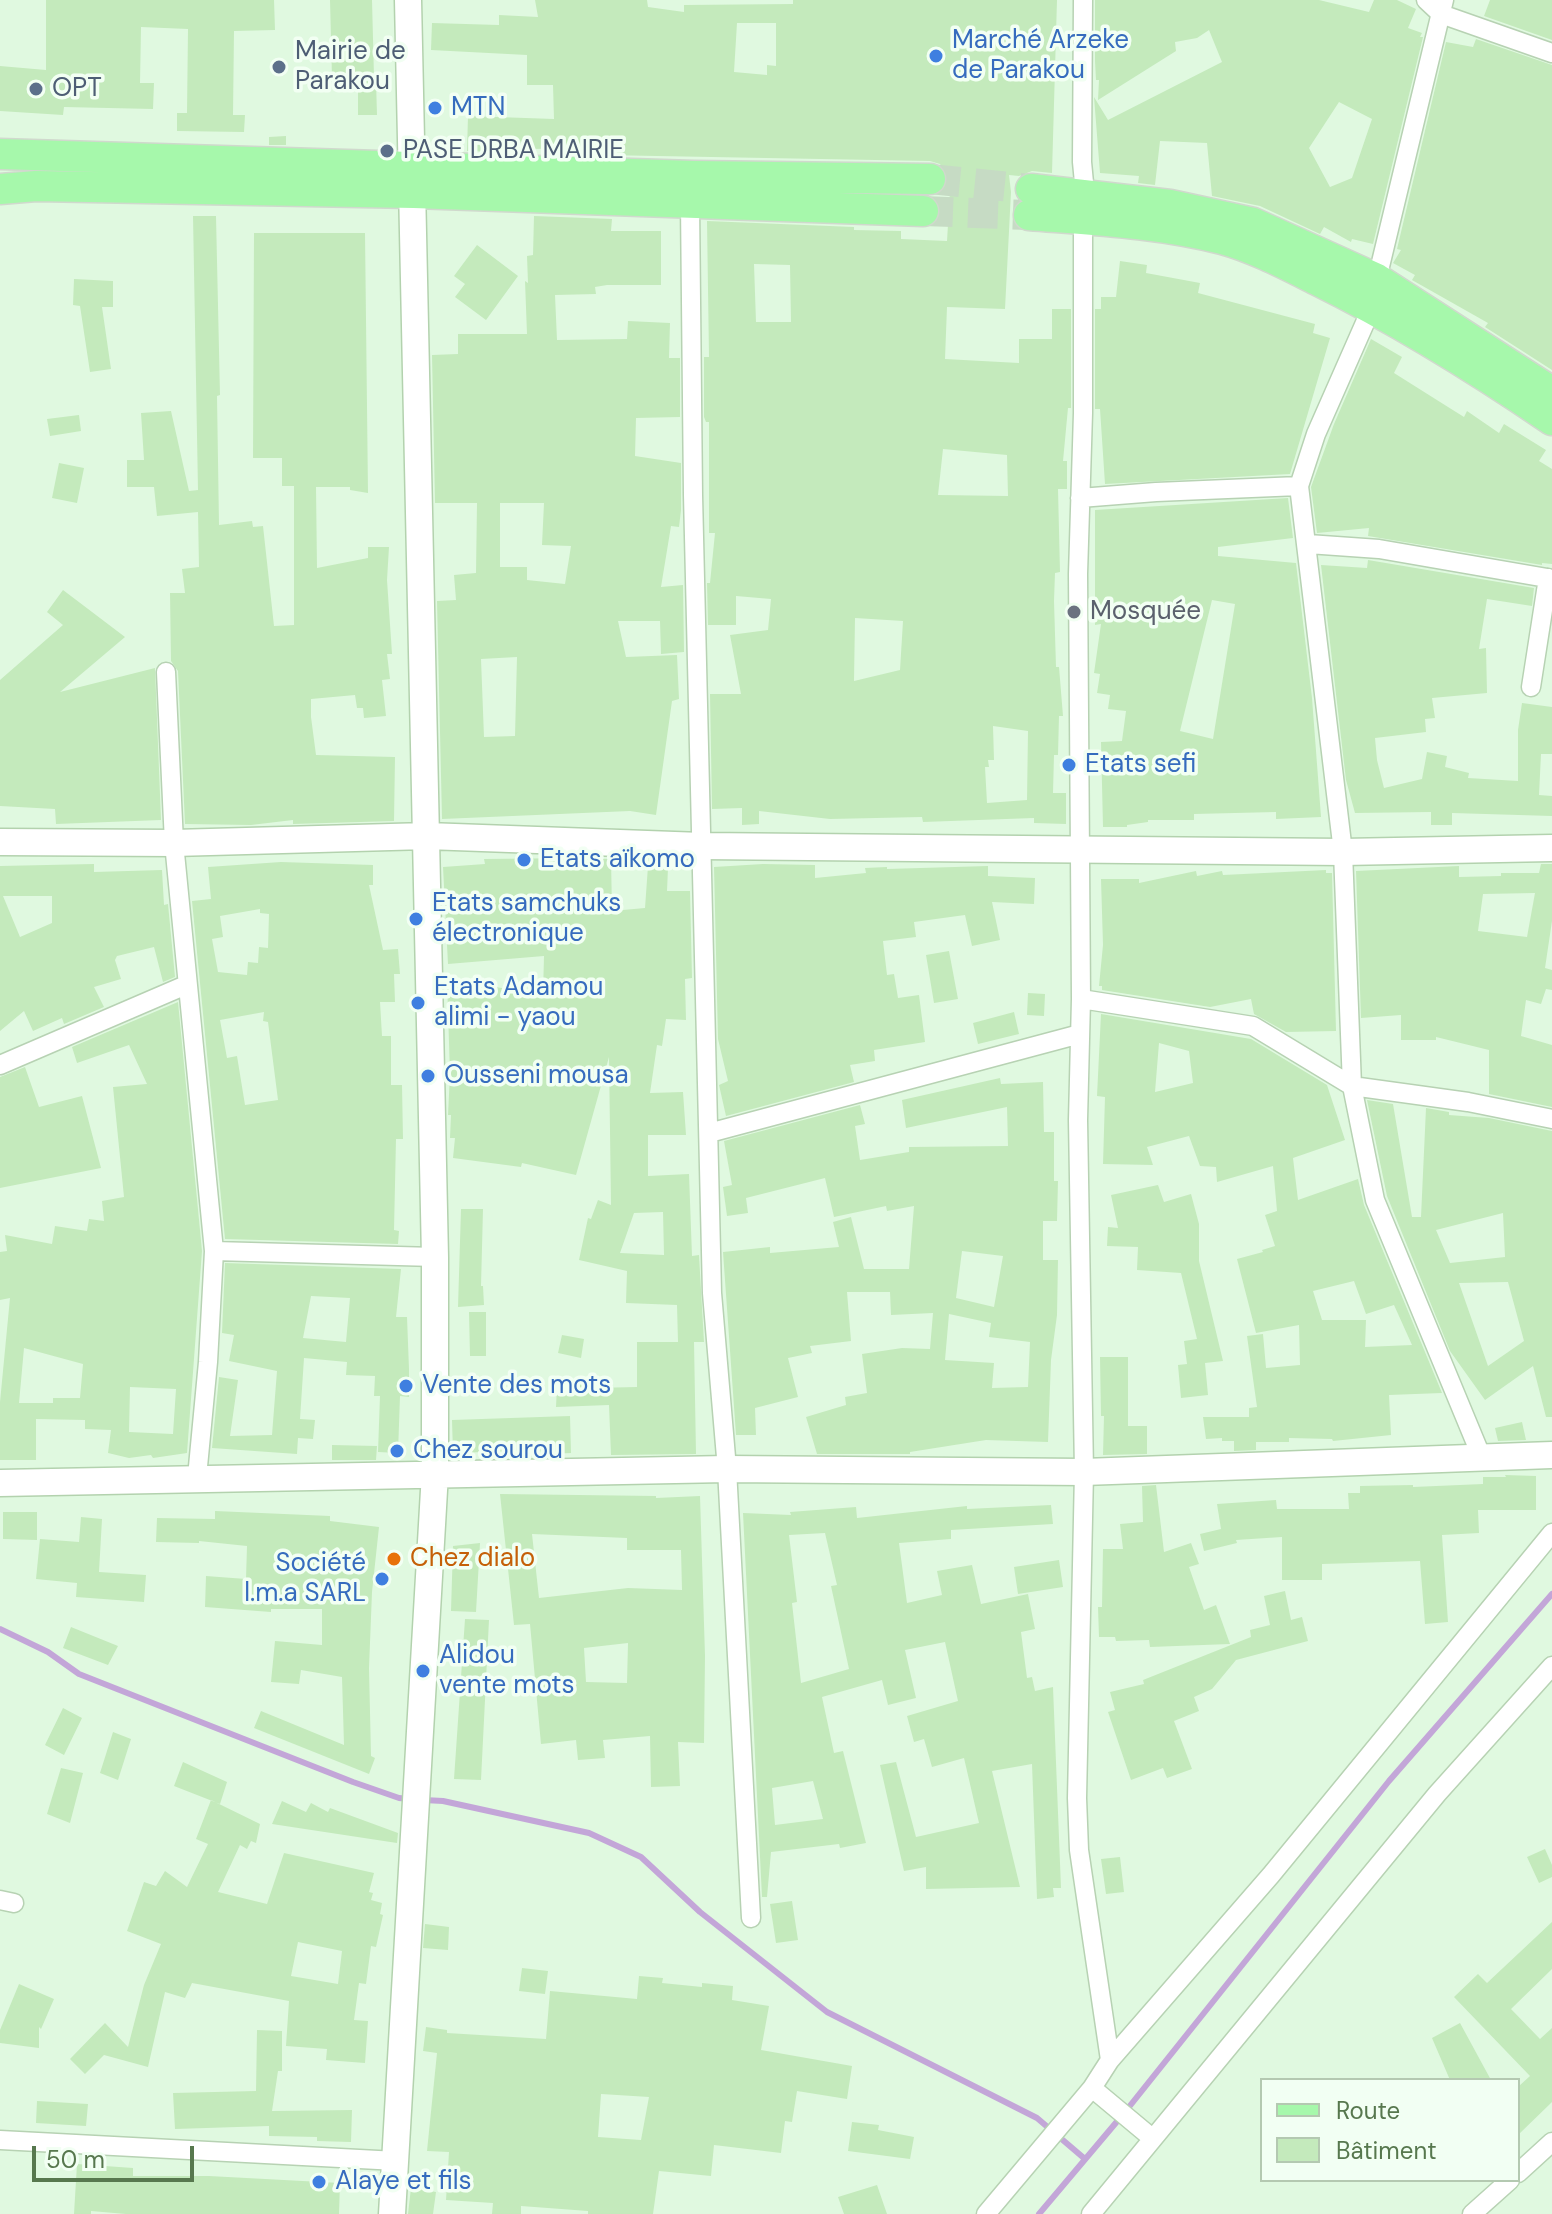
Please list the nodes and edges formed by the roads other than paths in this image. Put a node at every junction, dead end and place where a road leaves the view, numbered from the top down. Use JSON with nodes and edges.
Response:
{"nodes":[{"id":1,"x":408,"y":0,"type":"edge"},
{"id":2,"x":1083,"y":0,"type":"edge"},
{"id":3,"x":1426,"y":0,"type":"edge"},
{"id":4,"x":1443,"y":7,"type":"edge"},
{"id":5,"x":1552,"y":53,"type":"edge"},
{"id":6,"x":0,"y":154,"type":"edge"},
{"id":7,"x":413,"y":179,"type":"junction"},
{"id":8,"x":930,"y":179,"type":"tunnel mouth"},
{"id":9,"x":0,"y":189,"type":"edge"},
{"id":10,"x":1030,"y":202,"type":"tunnel mouth"},
{"id":11,"x":690,"y":204,"type":"junction"},
{"id":12,"x":1084,"y":206,"type":"junction"},
{"id":13,"x":923,"y":211,"type":"tunnel mouth"},
{"id":14,"x":1375,"y":293,"type":"junction"},
{"id":15,"x":1552,"y":392,"type":"edge"},
{"id":16,"x":1552,"y":420,"type":"edge"},
{"id":17,"x":1299,"y":486,"type":"junction"},
{"id":18,"x":1080,"y":498,"type":"junction"},
{"id":19,"x":1308,"y":544,"type":"junction"},
{"id":20,"x":1550,"y":578,"type":"edge"},
{"id":21,"x":166,"y":672,"type":"dead end"},
{"id":22,"x":1531,"y":687,"type":"dead end"},
{"id":23,"x":427,"y":836,"type":"junction"},
{"id":24,"x":0,"y":842,"type":"edge"},
{"id":25,"x":174,"y":843,"type":"junction"},
{"id":26,"x":702,"y":846,"type":"junction"},
{"id":27,"x":1552,"y":848,"type":"edge"},
{"id":28,"x":1079,"y":850,"type":"junction"},
{"id":29,"x":1343,"y":852,"type":"junction"},
{"id":30,"x":186,"y":985,"type":"junction"},
{"id":31,"x":1081,"y":999,"type":"junction"},
{"id":32,"x":1080,"y":1034,"type":"junction"},
{"id":33,"x":0,"y":1065,"type":"edge"},
{"id":34,"x":1352,"y":1086,"type":"junction"},
{"id":35,"x":1552,"y":1119,"type":"edge"},
{"id":36,"x":709,"y":1133,"type":"junction"},
{"id":37,"x":214,"y":1251,"type":"junction"},
{"id":38,"x":435,"y":1257,"type":"junction"},
{"id":39,"x":1552,"y":1455,"type":"edge"},
{"id":40,"x":1482,"y":1458,"type":"junction"},
{"id":41,"x":727,"y":1469,"type":"junction"},
{"id":42,"x":1084,"y":1472,"type":"junction"},
{"id":43,"x":435,"y":1473,"type":"junction"},
{"id":44,"x":197,"y":1477,"type":"junction"},
{"id":45,"x":0,"y":1483,"type":"edge"},
{"id":46,"x":1552,"y":1533,"type":"edge"},
{"id":47,"x":1552,"y":1666,"type":"edge"},
{"id":48,"x":751,"y":1918,"type":"dead end"},
{"id":49,"x":1110,"y":2060,"type":"junction"},
{"id":50,"x":1092,"y":2088,"type":"junction"},
{"id":51,"x":1152,"y":2138,"type":"junction"},
{"id":52,"x":0,"y":2140,"type":"edge"},
{"id":53,"x":1552,"y":2142,"type":"edge"},
{"id":54,"x":397,"y":2161,"type":"junction"},
{"id":55,"x":1520,"y":2171,"type":"edge"},
{"id":56,"x":1508,"y":2182,"type":"edge"},
{"id":57,"x":392,"y":2214,"type":"edge"},
{"id":58,"x":986,"y":2214,"type":"edge"},
{"id":59,"x":1091,"y":2214,"type":"edge"},
{"id":60,"x":1472,"y":2214,"type":"edge"}],
"edges":[{"from":1,"to":7,"type":"street"},
{"from":2,"to":12,"type":"street"},
{"from":3,"to":4,"type":"street"},
{"from":4,"to":5,"type":"street"},
{"from":4,"to":14,"type":"street"},
{"from":6,"to":7,"type":"main road"},
{"from":7,"to":8,"type":"main road"},
{"from":7,"to":9,"type":"main road"},
{"from":7,"to":11,"type":"main road"},
{"from":7,"to":23,"type":"street"},
{"from":10,"to":12,"type":"main road"},
{"from":11,"to":13,"type":"main road"},
{"from":11,"to":26,"type":"street"},
{"from":12,"to":14,"type":"main road"},
{"from":12,"to":18,"type":"street"},
{"from":14,"to":15,"type":"main road"},
{"from":14,"to":16,"type":"main road"},
{"from":14,"to":17,"type":"street"},
{"from":17,"to":18,"type":"street"},
{"from":17,"to":19,"type":"street"},
{"from":18,"to":28,"type":"street"},
{"from":19,"to":20,"type":"street"},
{"from":19,"to":29,"type":"street"},
{"from":20,"to":22,"type":"street"},
{"from":21,"to":25,"type":"street"},
{"from":23,"to":25,"type":"street"},
{"from":23,"to":26,"type":"street"},
{"from":23,"to":38,"type":"street"},
{"from":24,"to":25,"type":"street"},
{"from":25,"to":30,"type":"street"},
{"from":26,"to":28,"type":"street"},
{"from":26,"to":36,"type":"street"},
{"from":27,"to":29,"type":"street"},
{"from":28,"to":29,"type":"street"},
{"from":28,"to":31,"type":"street"},
{"from":29,"to":34,"type":"street"},
{"from":30,"to":33,"type":"street"},
{"from":30,"to":37,"type":"street"},
{"from":31,"to":32,"type":"street"},
{"from":31,"to":34,"type":"street"},
{"from":32,"to":36,"type":"street"},
{"from":32,"to":42,"type":"street"},
{"from":34,"to":35,"type":"street"},
{"from":34,"to":40,"type":"street"},
{"from":36,"to":41,"type":"street"},
{"from":37,"to":38,"type":"street"},
{"from":37,"to":44,"type":"street"},
{"from":38,"to":43,"type":"street"},
{"from":39,"to":40,"type":"street"},
{"from":40,"to":42,"type":"street"},
{"from":41,"to":42,"type":"street"},
{"from":41,"to":43,"type":"street"},
{"from":41,"to":48,"type":"street"},
{"from":42,"to":49,"type":"street"},
{"from":43,"to":44,"type":"street"},
{"from":43,"to":54,"type":"street"},
{"from":44,"to":45,"type":"street"},
{"from":46,"to":49,"type":"street"},
{"from":47,"to":51,"type":"street"},
{"from":49,"to":50,"type":"street"},
{"from":50,"to":51,"type":"street"},
{"from":50,"to":58,"type":"street"},
{"from":51,"to":59,"type":"street"},
{"from":52,"to":54,"type":"street"},
{"from":53,"to":55,"type":"street"},
{"from":54,"to":57,"type":"street"},
{"from":56,"to":60,"type":"street"}]}
